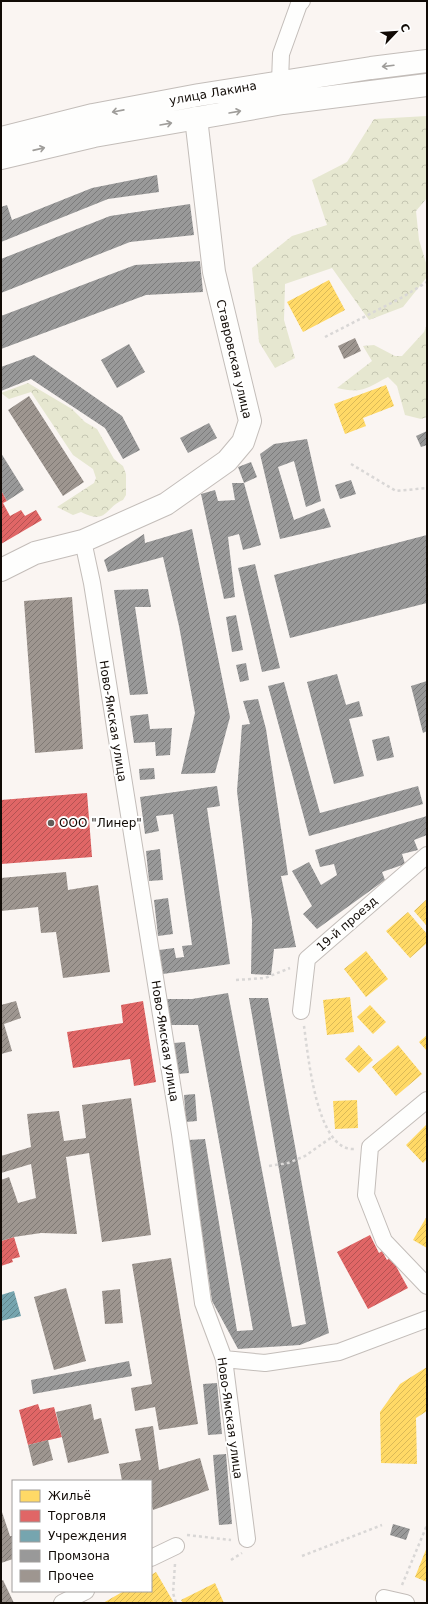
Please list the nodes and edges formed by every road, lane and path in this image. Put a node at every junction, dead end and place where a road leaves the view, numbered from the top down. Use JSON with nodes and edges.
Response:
{"nodes":[{"id":1,"x":302,"y":1,"type":"edge"},
{"id":2,"x":427,"y":61,"type":"edge"},
{"id":3,"x":280,"y":82,"type":"junction"},
{"id":4,"x":427,"y":85,"type":"edge"},
{"id":5,"x":196,"y":118,"type":"junction"},
{"id":6,"x":1,"y":138,"type":"edge"},
{"id":7,"x":1,"y":158,"type":"edge"},
{"id":8,"x":427,"y":282,"type":"edge"},
{"id":9,"x":325,"y":337,"type":"dead end"},
{"id":10,"x":351,"y":464,"type":"dead end"},
{"id":11,"x":427,"y":488,"type":"edge"},
{"id":12,"x":83,"y":541,"type":"junction"},
{"id":13,"x":1,"y":570,"type":"edge"},
{"id":14,"x":427,"y":856,"type":"edge"},
{"id":15,"x":307,"y":960,"type":"junction"},
{"id":16,"x":236,"y":980,"type":"dead end"},
{"id":17,"x":301,"y":1011,"type":"joint"},
{"id":18,"x":427,"y":1100,"type":"edge"},
{"id":19,"x":332,"y":1137,"type":"junction"},
{"id":20,"x":370,"y":1147,"type":"junction"},
{"id":21,"x":269,"y":1166,"type":"dead end"},
{"id":22,"x":427,"y":1286,"type":"edge"},
{"id":23,"x":427,"y":1319,"type":"edge"},
{"id":24,"x":224,"y":1358,"type":"junction"},
{"id":25,"x":382,"y":1525,"type":"dead end"},
{"id":26,"x":427,"y":1526,"type":"edge"},
{"id":27,"x":247,"y":1539,"type":"joint"},
{"id":28,"x":176,"y":1546,"type":"junction"},
{"id":29,"x":302,"y":1556,"type":"dead end"},
{"id":30,"x":152,"y":1558,"type":"edge"},
{"id":31,"x":84,"y":1592,"type":"edge"},
{"id":32,"x":395,"y":1601,"type":"edge"},
{"id":33,"x":62,"y":1603,"type":"edge"},
{"id":34,"x":176,"y":1603,"type":"edge"}],
"edges":[{"from":1,"to":3,"type":"street"},
{"from":2,"to":3,"type":"main road","name":"улица Лакина","one_way":true},
{"from":3,"to":6,"type":"main road","name":"улица Лакина","one_way":true},
{"from":5,"to":4,"type":"main road","name":"улица Лакина","one_way":true},
{"from":7,"to":5,"type":"main road","name":"улица Лакина","one_way":true},
{"from":5,"to":12,"type":"main road","name":"Ставровская улица"},
{"from":8,"to":9,"type":"path"},
{"from":10,"to":11,"type":"path"},
{"from":12,"to":13,"type":"main road","name":"Ставровская улица"},
{"from":12,"to":24,"type":"street","name":"Ново-Ямская улица"},
{"from":14,"to":15,"type":"street","name":"19-й проезд"},
{"from":15,"to":16,"type":"path"},
{"from":15,"to":17,"type":"street","name":"19-й проезд"},
{"from":17,"to":19,"type":"path"},
{"from":18,"to":20,"type":"street"},
{"from":19,"to":20,"type":"path"},
{"from":19,"to":21,"type":"path"},
{"from":20,"to":22,"type":"street"},
{"from":23,"to":24,"type":"street"},
{"from":24,"to":27,"type":"street","name":"Ново-Ямская улица"},
{"from":25,"to":29,"type":"path"},
{"from":26,"to":32,"type":"path"},
{"from":27,"to":28,"type":"path"},
{"from":28,"to":30,"type":"street"},
{"from":28,"to":34,"type":"path"},
{"from":31,"to":33,"type":"street"}]}
